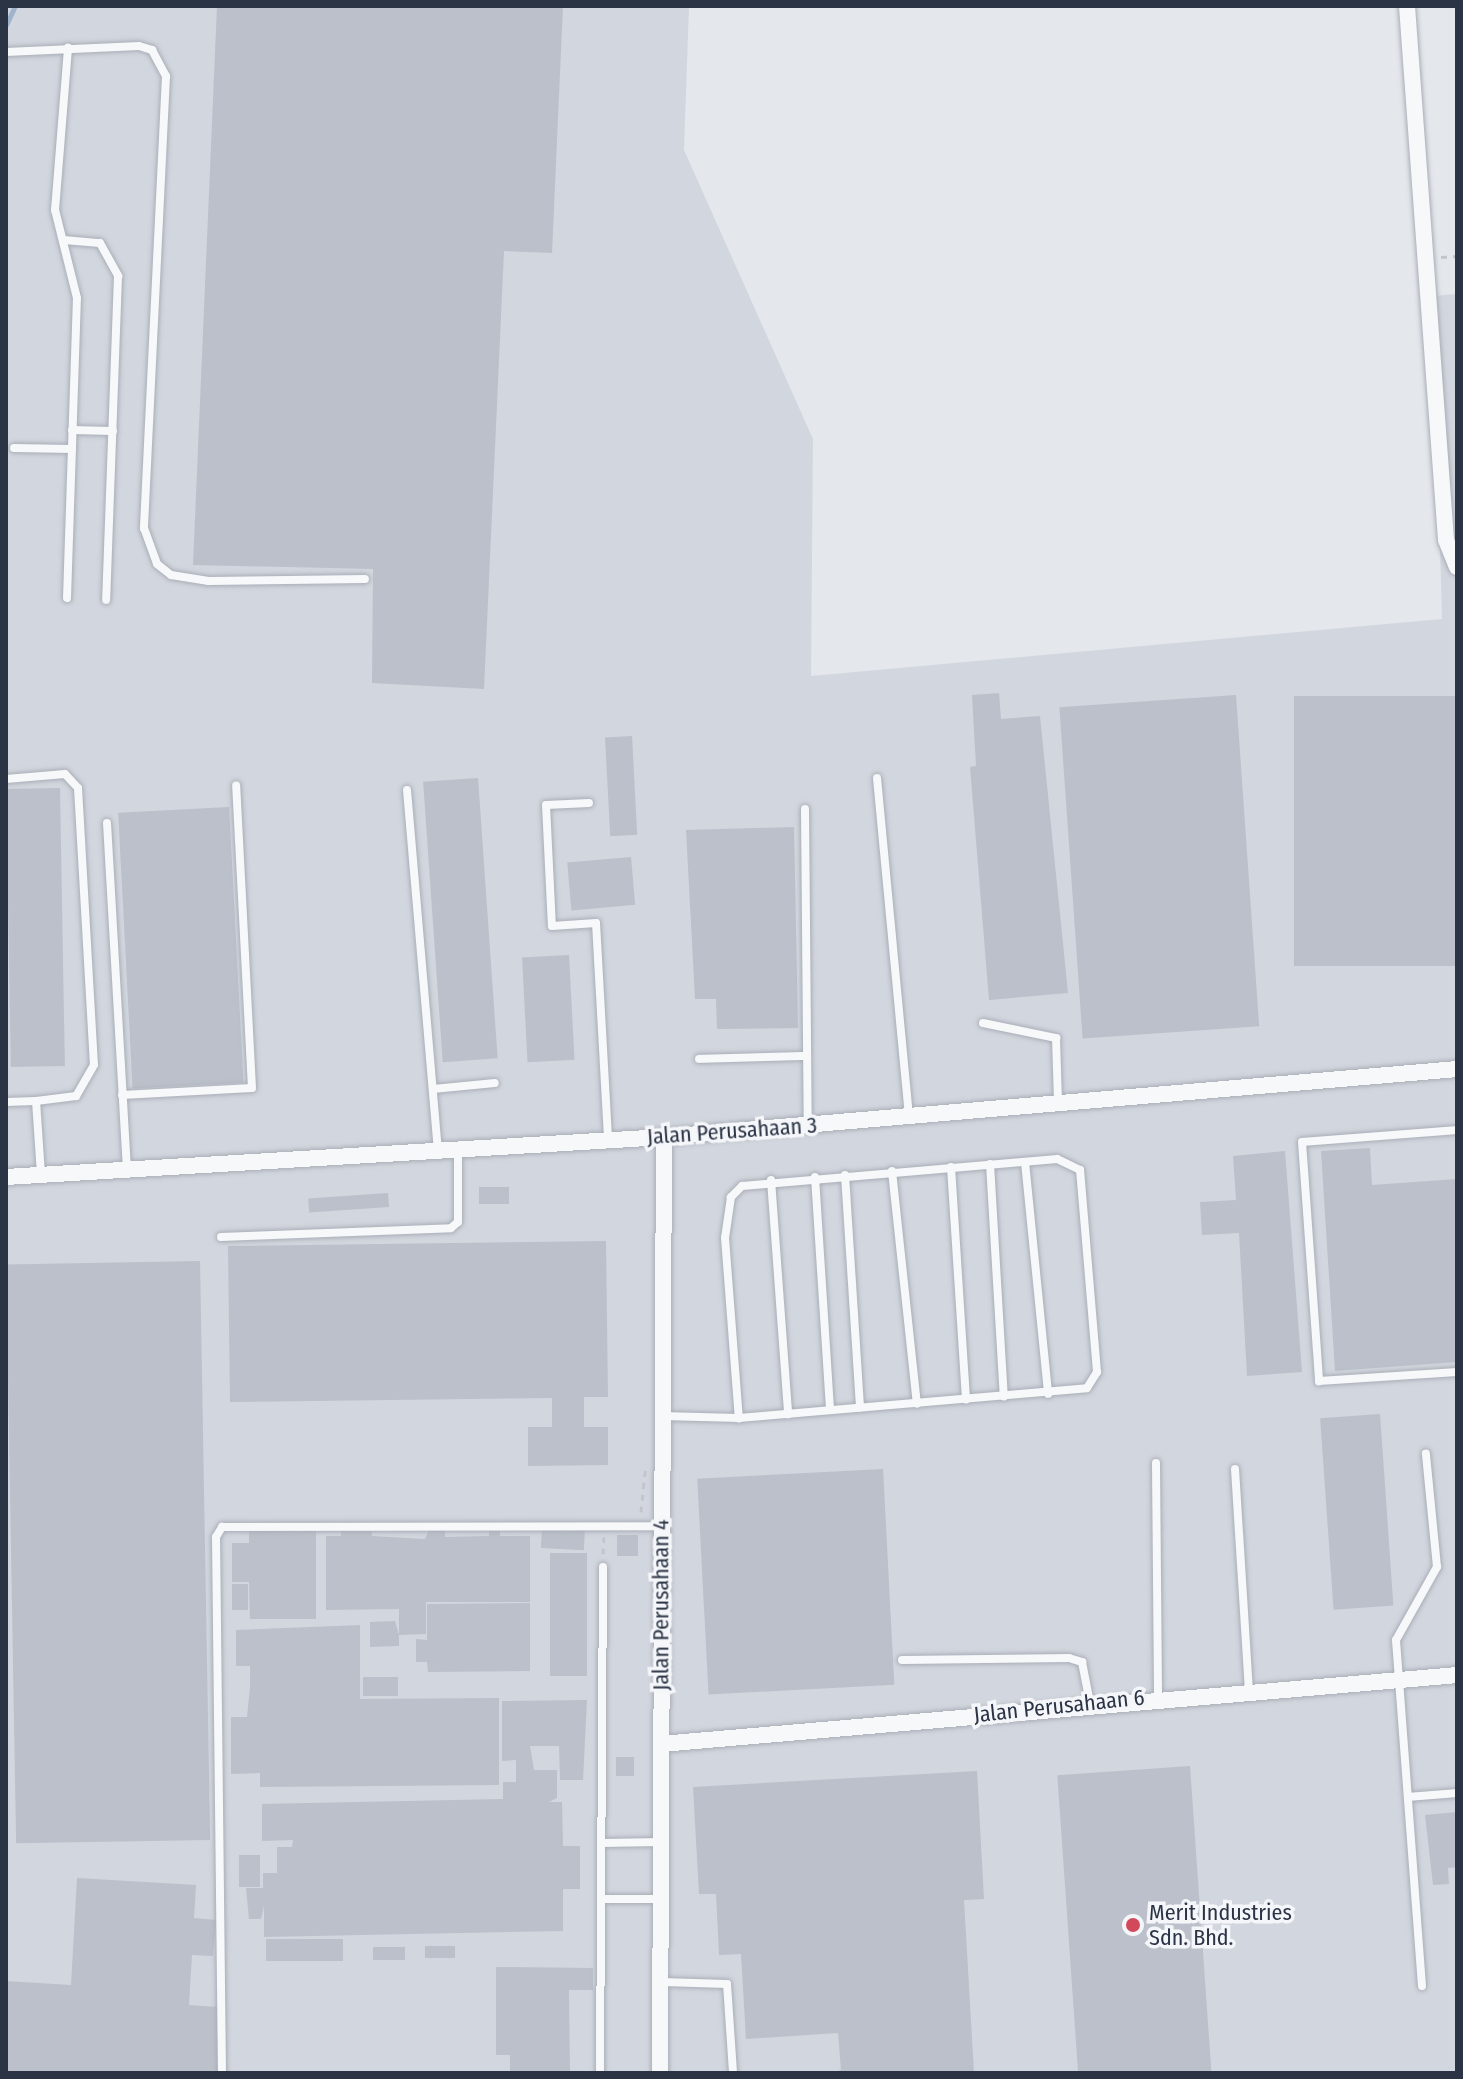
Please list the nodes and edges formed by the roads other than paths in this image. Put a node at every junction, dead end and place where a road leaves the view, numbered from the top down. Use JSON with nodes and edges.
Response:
{"nodes":[{"id":1,"x":1407,"y":6,"type":"edge"},
{"id":2,"x":68,"y":48,"type":"junction"},
{"id":3,"x":6,"y":52,"type":"edge"},
{"id":4,"x":64,"y":240,"type":"junction"},
{"id":5,"x":72,"y":430,"type":"junction"},
{"id":6,"x":113,"y":431,"type":"junction"},
{"id":7,"x":14,"y":448,"type":"dead end"},
{"id":8,"x":72,"y":449,"type":"junction"},
{"id":9,"x":1457,"y":567,"type":"edge"},
{"id":10,"x":365,"y":579,"type":"dead end"},
{"id":11,"x":67,"y":598,"type":"dead end"},
{"id":12,"x":106,"y":600,"type":"dead end"},
{"id":13,"x":877,"y":778,"type":"dead end"},
{"id":14,"x":6,"y":779,"type":"edge"},
{"id":15,"x":236,"y":785,"type":"dead end"},
{"id":16,"x":407,"y":790,"type":"dead end"},
{"id":17,"x":589,"y":803,"type":"dead end"},
{"id":18,"x":805,"y":809,"type":"dead end"},
{"id":19,"x":107,"y":823,"type":"dead end"},
{"id":20,"x":983,"y":1023,"type":"dead end"},
{"id":21,"x":807,"y":1056,"type":"junction"},
{"id":22,"x":699,"y":1059,"type":"dead end"},
{"id":23,"x":1457,"y":1069,"type":"edge"},
{"id":24,"x":495,"y":1083,"type":"dead end"},
{"id":25,"x":433,"y":1089,"type":"junction"},
{"id":26,"x":122,"y":1095,"type":"junction"},
{"id":27,"x":36,"y":1101,"type":"junction"},
{"id":28,"x":6,"y":1102,"type":"edge"},
{"id":29,"x":1058,"y":1102,"type":"junction"},
{"id":30,"x":910,"y":1116,"type":"junction"},
{"id":31,"x":808,"y":1125,"type":"junction"},
{"id":32,"x":1457,"y":1130,"type":"edge"},
{"id":33,"x":664,"y":1137,"type":"junction"},
{"id":34,"x":608,"y":1139,"type":"junction"},
{"id":35,"x":458,"y":1147,"type":"junction"},
{"id":36,"x":438,"y":1148,"type":"junction"},
{"id":37,"x":1025,"y":1162,"type":"junction"},
{"id":38,"x":990,"y":1164,"type":"junction"},
{"id":39,"x":951,"y":1167,"type":"junction"},
{"id":40,"x":892,"y":1171,"type":"junction"},
{"id":41,"x":127,"y":1172,"type":"junction"},
{"id":42,"x":41,"y":1175,"type":"junction"},
{"id":43,"x":845,"y":1175,"type":"junction"},
{"id":44,"x":6,"y":1177,"type":"edge"},
{"id":45,"x":815,"y":1177,"type":"junction"},
{"id":46,"x":771,"y":1180,"type":"junction"},
{"id":47,"x":221,"y":1237,"type":"dead end"},
{"id":48,"x":1457,"y":1372,"type":"edge"},
{"id":49,"x":1048,"y":1394,"type":"junction"},
{"id":50,"x":1004,"y":1397,"type":"junction"},
{"id":51,"x":966,"y":1400,"type":"junction"},
{"id":52,"x":917,"y":1404,"type":"junction"},
{"id":53,"x":860,"y":1408,"type":"junction"},
{"id":54,"x":830,"y":1410,"type":"junction"},
{"id":55,"x":788,"y":1414,"type":"junction"},
{"id":56,"x":661,"y":1416,"type":"junction"},
{"id":57,"x":739,"y":1418,"type":"junction"},
{"id":58,"x":1426,"y":1454,"type":"dead end"},
{"id":59,"x":1156,"y":1463,"type":"dead end"},
{"id":60,"x":1235,"y":1469,"type":"dead end"},
{"id":61,"x":660,"y":1526,"type":"junction"},
{"id":62,"x":603,"y":1567,"type":"road end"},
{"id":63,"x":902,"y":1660,"type":"dead end"},
{"id":64,"x":1457,"y":1675,"type":"edge"},
{"id":65,"x":1400,"y":1680,"type":"junction"},
{"id":66,"x":1249,"y":1690,"type":"junction"},
{"id":67,"x":1158,"y":1696,"type":"junction"},
{"id":68,"x":1090,"y":1703,"type":"junction"},
{"id":69,"x":661,"y":1744,"type":"junction"},
{"id":70,"x":1457,"y":1793,"type":"edge"},
{"id":71,"x":1408,"y":1797,"type":"junction"},
{"id":72,"x":661,"y":1842,"type":"junction"},
{"id":73,"x":602,"y":1843,"type":"junction"},
{"id":74,"x":601,"y":1899,"type":"junction"},
{"id":75,"x":661,"y":1899,"type":"junction"},
{"id":76,"x":662,"y":1982,"type":"junction"},
{"id":77,"x":1422,"y":1986,"type":"dead end"},
{"id":78,"x":222,"y":2073,"type":"edge"},
{"id":79,"x":600,"y":2073,"type":"edge"},
{"id":80,"x":660,"y":2073,"type":"edge"},
{"id":81,"x":733,"y":2073,"type":"edge"}],
"edges":[{"from":1,"to":9,"type":"street"},
{"from":2,"to":3,"type":"lane"},
{"from":2,"to":4,"type":"lane"},
{"from":2,"to":10,"type":"lane"},
{"from":4,"to":5,"type":"lane"},
{"from":4,"to":6,"type":"lane"},
{"from":5,"to":6,"type":"lane"},
{"from":5,"to":8,"type":"lane"},
{"from":6,"to":12,"type":"lane"},
{"from":7,"to":8,"type":"lane"},
{"from":8,"to":11,"type":"lane"},
{"from":13,"to":30,"type":"lane"},
{"from":14,"to":27,"type":"lane"},
{"from":15,"to":26,"type":"lane"},
{"from":16,"to":25,"type":"lane"},
{"from":17,"to":34,"type":"lane"},
{"from":18,"to":21,"type":"lane"},
{"from":19,"to":26,"type":"lane"},
{"from":20,"to":29,"type":"lane"},
{"from":21,"to":22,"type":"lane"},
{"from":21,"to":31,"type":"lane"},
{"from":23,"to":29,"type":"street","name":"Jalan Perusahaan 3"},
{"from":24,"to":25,"type":"lane"},
{"from":25,"to":36,"type":"lane"},
{"from":26,"to":41,"type":"lane"},
{"from":27,"to":28,"type":"lane"},
{"from":27,"to":42,"type":"lane"},
{"from":29,"to":30,"type":"street","name":"Jalan Perusahaan 3"},
{"from":30,"to":31,"type":"street","name":"Jalan Perusahaan 3"},
{"from":31,"to":33,"type":"street","name":"Jalan Perusahaan 3"},
{"from":32,"to":48,"type":"lane"},
{"from":33,"to":34,"type":"street","name":"Jalan Perusahaan 3"},
{"from":33,"to":56,"type":"street","name":"Jalan Perusahaan 4"},
{"from":34,"to":35,"type":"street","name":"Jalan Perusahaan 3"},
{"from":35,"to":36,"type":"street","name":"Jalan Perusahaan 3"},
{"from":35,"to":47,"type":"lane"},
{"from":36,"to":41,"type":"street","name":"Jalan Perusahaan 3"},
{"from":37,"to":38,"type":"lane"},
{"from":37,"to":49,"type":"lane"},
{"from":37,"to":49,"type":"lane"},
{"from":38,"to":39,"type":"lane"},
{"from":38,"to":50,"type":"lane"},
{"from":39,"to":40,"type":"lane"},
{"from":39,"to":51,"type":"lane"},
{"from":40,"to":43,"type":"lane"},
{"from":40,"to":52,"type":"lane"},
{"from":41,"to":42,"type":"street","name":"Jalan Perusahaan 3"},
{"from":42,"to":44,"type":"street","name":"Jalan Perusahaan 3"},
{"from":43,"to":45,"type":"lane"},
{"from":43,"to":53,"type":"lane"},
{"from":45,"to":46,"type":"lane"},
{"from":45,"to":54,"type":"lane"},
{"from":46,"to":55,"type":"lane"},
{"from":46,"to":57,"type":"lane"},
{"from":49,"to":50,"type":"lane"},
{"from":50,"to":51,"type":"lane"},
{"from":51,"to":52,"type":"lane"},
{"from":52,"to":53,"type":"lane"},
{"from":53,"to":54,"type":"lane"},
{"from":54,"to":55,"type":"lane"},
{"from":55,"to":57,"type":"lane"},
{"from":56,"to":57,"type":"lane"},
{"from":56,"to":61,"type":"street","name":"Jalan Perusahaan 4"},
{"from":58,"to":65,"type":"lane"},
{"from":59,"to":67,"type":"lane"},
{"from":60,"to":66,"type":"lane"},
{"from":61,"to":69,"type":"street","name":"Jalan Perusahaan 4"},
{"from":61,"to":78,"type":"lane"},
{"from":62,"to":73,"type":"lane"},
{"from":63,"to":68,"type":"lane"},
{"from":64,"to":65,"type":"street","name":"Jalan Perusahaan 6"},
{"from":65,"to":66,"type":"street","name":"Jalan Perusahaan 6"},
{"from":65,"to":71,"type":"lane"},
{"from":66,"to":67,"type":"street","name":"Jalan Perusahaan 6"},
{"from":67,"to":68,"type":"street","name":"Jalan Perusahaan 6"},
{"from":68,"to":69,"type":"street","name":"Jalan Perusahaan 6"},
{"from":69,"to":72,"type":"street","name":"Jalan Perusahaan 4"},
{"from":70,"to":71,"type":"lane"},
{"from":71,"to":77,"type":"lane"},
{"from":72,"to":73,"type":"lane"},
{"from":72,"to":75,"type":"street","name":"Jalan Perusahaan 4"},
{"from":73,"to":74,"type":"lane"},
{"from":74,"to":75,"type":"lane"},
{"from":74,"to":79,"type":"lane"},
{"from":75,"to":76,"type":"street","name":"Jalan Perusahaan 4"},
{"from":76,"to":80,"type":"street","name":"Jalan Perusahaan 4"},
{"from":76,"to":81,"type":"lane"}]}
